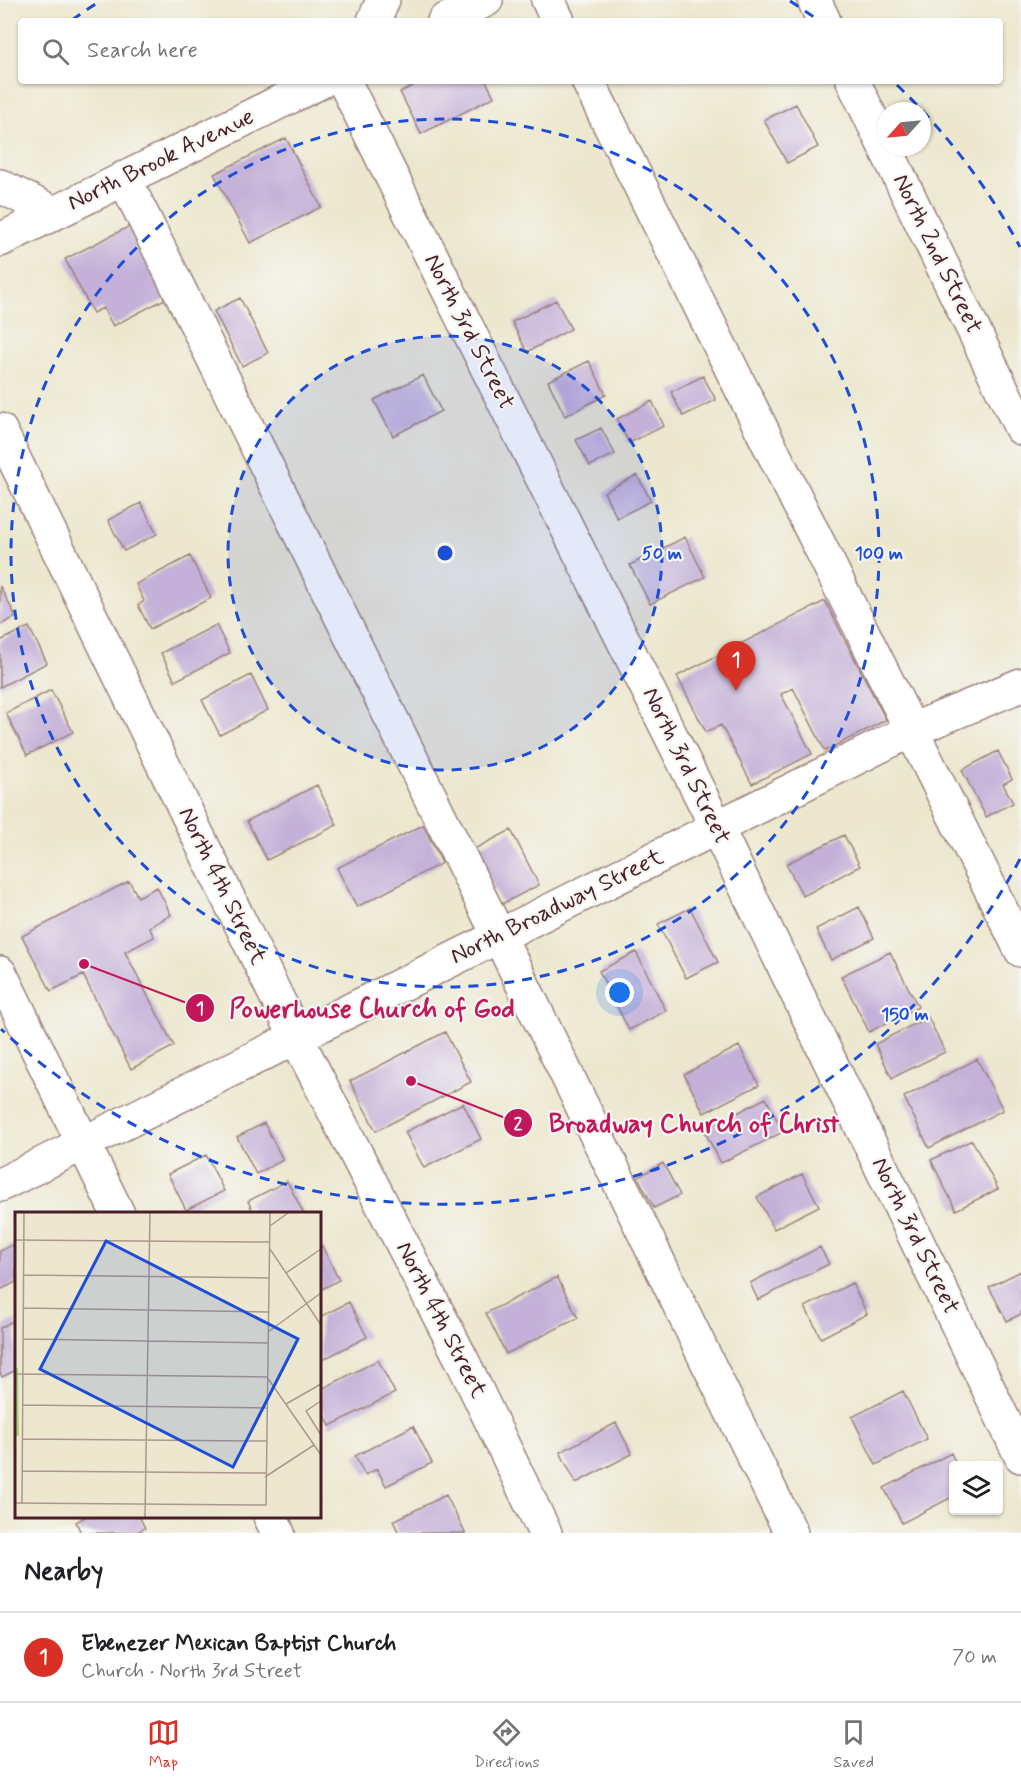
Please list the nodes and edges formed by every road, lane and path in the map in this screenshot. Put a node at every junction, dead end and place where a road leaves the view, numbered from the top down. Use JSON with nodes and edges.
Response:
{"nodes":[{"id":1,"x":383,"y":0,"type":"edge"},
{"id":2,"x":486,"y":0,"type":"edge"},
{"id":3,"x":548,"y":0,"type":"edge"},
{"id":4,"x":814,"y":0,"type":"edge"},
{"id":5,"x":375,"y":18,"type":"edge"},
{"id":6,"x":450,"y":18,"type":"edge"},
{"id":7,"x":557,"y":18,"type":"edge"},
{"id":8,"x":823,"y":18,"type":"edge"},
{"id":9,"x":316,"y":84,"type":"edge"},
{"id":10,"x":345,"y":84,"type":"edge"},
{"id":11,"x":589,"y":84,"type":"edge"},
{"id":12,"x":854,"y":84,"type":"edge"},
{"id":13,"x":124,"y":178,"type":"junction"},
{"id":14,"x":0,"y":186,"type":"edge"},
{"id":15,"x":54,"y":213,"type":"junction"},
{"id":16,"x":0,"y":240,"type":"edge"},
{"id":17,"x":1021,"y":428,"type":"edge"},
{"id":18,"x":0,"y":430,"type":"edge"},
{"id":19,"x":1021,"y":685,"type":"edge"},
{"id":20,"x":912,"y":730,"type":"junction"},
{"id":21,"x":717,"y":828,"type":"junction"},
{"id":22,"x":499,"y":936,"type":"junction"},
{"id":23,"x":1021,"y":950,"type":"edge"},
{"id":24,"x":0,"y":973,"type":"edge"},
{"id":25,"x":296,"y":1037,"type":"junction"},
{"id":26,"x":83,"y":1144,"type":"junction"},
{"id":27,"x":0,"y":1185,"type":"edge"},
{"id":28,"x":117,"y":1212,"type":"edge"},
{"id":29,"x":1021,"y":1456,"type":"edge"},
{"id":30,"x":271,"y":1518,"type":"edge"},
{"id":31,"x":278,"y":1533,"type":"edge"},
{"id":32,"x":545,"y":1533,"type":"edge"},
{"id":33,"x":791,"y":1533,"type":"edge"}],
"edges":[{"from":1,"to":5,"type":"street"},
{"from":2,"to":6,"type":"street"},
{"from":3,"to":7,"type":"street"},
{"from":4,"to":8,"type":"street"},
{"from":9,"to":13,"type":"street","name":"North Brook Avenue"},
{"from":10,"to":21,"type":"street","name":"North 3rd Street"},
{"from":11,"to":20,"type":"street"},
{"from":12,"to":17,"type":"street","name":"North 2nd Street"},
{"from":13,"to":15,"type":"street","name":"North Brook Avenue"},
{"from":13,"to":22,"type":"street"},
{"from":14,"to":15,"type":"street"},
{"from":15,"to":16,"type":"street","name":"North Brook Avenue"},
{"from":18,"to":25,"type":"street","name":"North 4th Street"},
{"from":19,"to":20,"type":"street","name":"North Broadway Street"},
{"from":20,"to":21,"type":"street","name":"North Broadway Street"},
{"from":20,"to":23,"type":"street"},
{"from":21,"to":22,"type":"street","name":"North Broadway Street"},
{"from":21,"to":29,"type":"street","name":"North 3rd Street"},
{"from":22,"to":25,"type":"street","name":"North Broadway Street"},
{"from":22,"to":33,"type":"street"},
{"from":24,"to":26,"type":"street"},
{"from":25,"to":26,"type":"street","name":"North Broadway Street"},
{"from":25,"to":32,"type":"street","name":"North 4th Street"},
{"from":26,"to":27,"type":"street","name":"North Broadway Street"},
{"from":26,"to":28,"type":"street"},
{"from":30,"to":31,"type":"street"}]}
